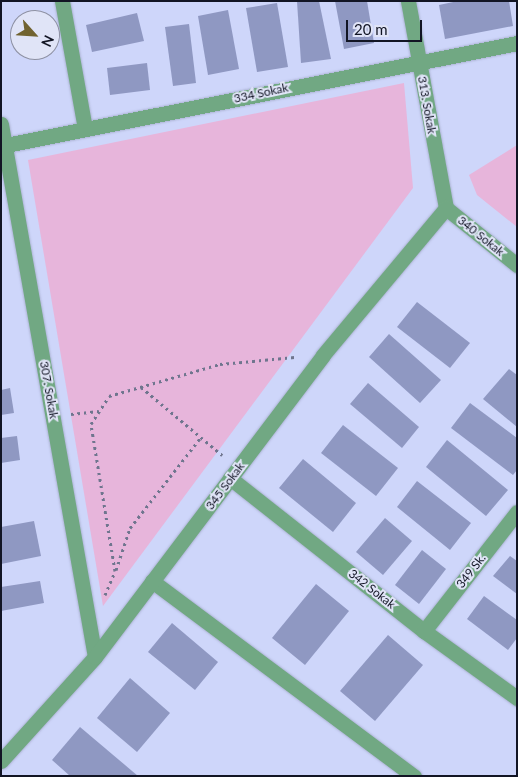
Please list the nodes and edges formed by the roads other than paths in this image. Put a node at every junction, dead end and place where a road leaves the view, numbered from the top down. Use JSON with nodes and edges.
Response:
{"nodes":[{"id":1,"x":62,"y":1,"type":"edge"},
{"id":2,"x":408,"y":1,"type":"edge"},
{"id":3,"x":517,"y":43,"type":"edge"},
{"id":4,"x":419,"y":60,"type":"junction"},
{"id":5,"x":1,"y":124,"type":"edge"},
{"id":6,"x":85,"y":129,"type":"junction"},
{"id":7,"x":4,"y":145,"type":"edge"},
{"id":8,"x":446,"y":208,"type":"junction"},
{"id":9,"x":517,"y":265,"type":"edge"},
{"id":10,"x":234,"y":473,"type":"junction"},
{"id":11,"x":517,"y":512,"type":"edge"},
{"id":12,"x":152,"y":581,"type":"junction"},
{"id":13,"x":424,"y":630,"type":"junction"},
{"id":14,"x":96,"y":656,"type":"junction"},
{"id":15,"x":517,"y":698,"type":"edge"},
{"id":16,"x":1,"y":761,"type":"edge"},
{"id":17,"x":414,"y":776,"type":"edge"}],
"edges":[{"from":1,"to":6,"type":"street"},
{"from":2,"to":4,"type":"street","name":"313. Sokak"},
{"from":3,"to":4,"type":"street","name":"334 Sokak"},
{"from":4,"to":6,"type":"street","name":"334 Sokak"},
{"from":4,"to":8,"type":"street","name":"313. Sokak"},
{"from":5,"to":7,"type":"street","name":"307. Sokak"},
{"from":6,"to":7,"type":"street","name":"334 Sokak"},
{"from":7,"to":14,"type":"street","name":"307. Sokak"},
{"from":8,"to":9,"type":"street","name":"340 Sokak"},
{"from":8,"to":10,"type":"street","name":"345 Sokak"},
{"from":10,"to":12,"type":"street","name":"345 Sokak"},
{"from":10,"to":13,"type":"street","name":"342 Sokak"},
{"from":11,"to":13,"type":"street","name":"349 Sk."},
{"from":12,"to":14,"type":"street","name":"345 Sokak"},
{"from":12,"to":17,"type":"street"},
{"from":13,"to":15,"type":"street","name":"342 Sokak"},
{"from":14,"to":16,"type":"street","name":"345 Sokak"}]}
